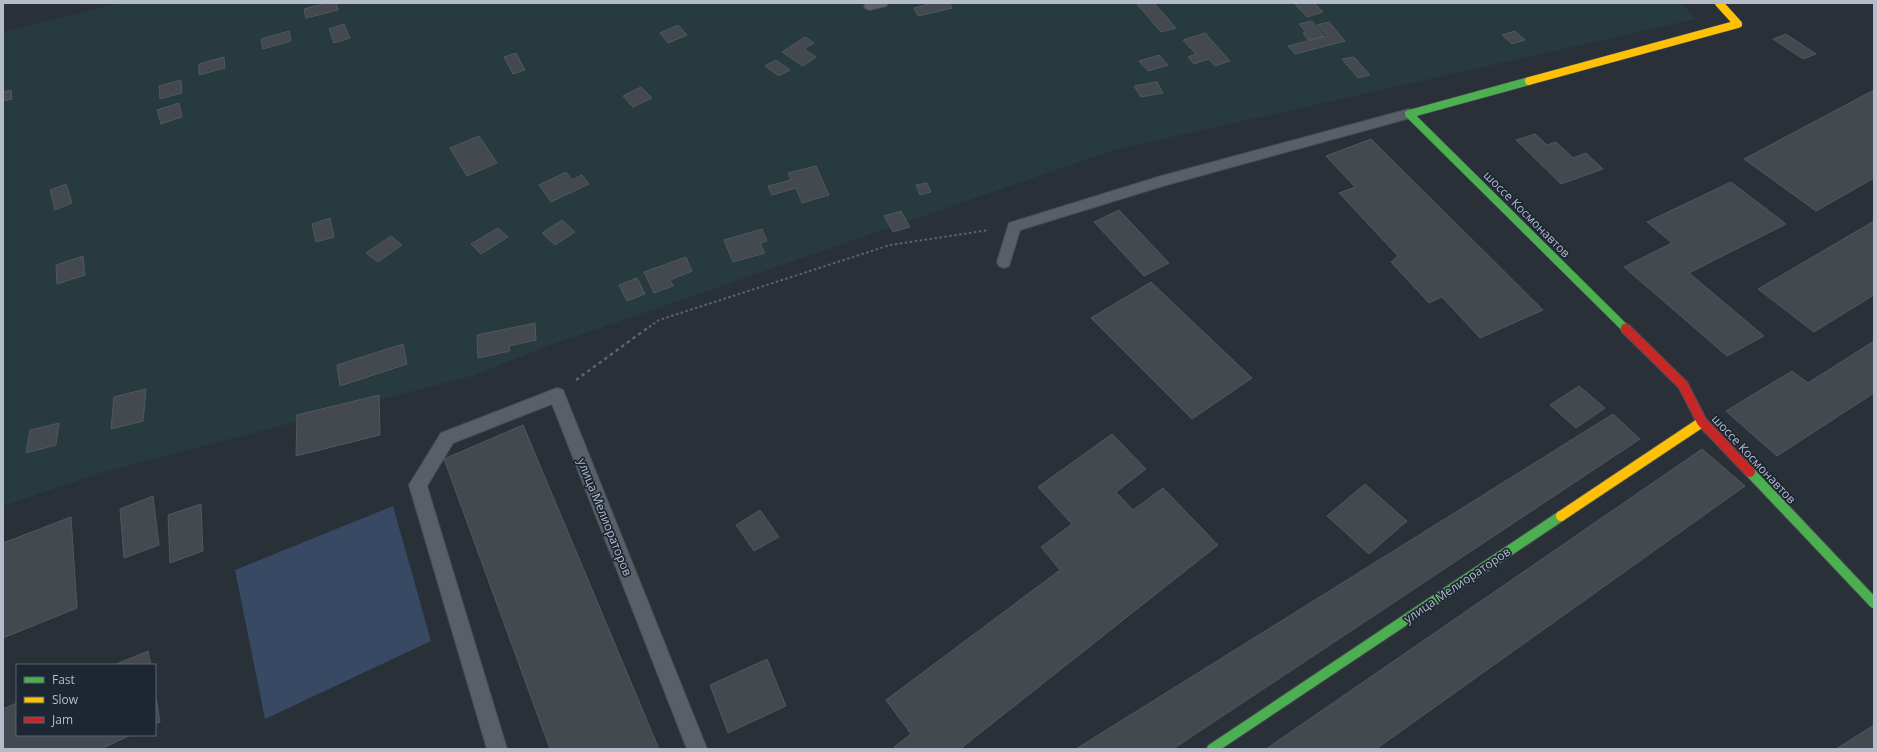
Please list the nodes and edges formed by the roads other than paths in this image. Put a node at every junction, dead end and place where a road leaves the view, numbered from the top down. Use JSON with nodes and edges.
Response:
{"nodes":[{"id":1,"x":882,"y":3,"type":"edge"},
{"id":2,"x":1719,"y":3,"type":"edge"},
{"id":3,"x":870,"y":6,"type":"dead end"},
{"id":4,"x":1409,"y":114,"type":"junction"},
{"id":5,"x":1004,"y":262,"type":"dead end"},
{"id":6,"x":1702,"y":422,"type":"junction"},
{"id":7,"x":1874,"y":603,"type":"edge"},
{"id":8,"x":497,"y":749,"type":"edge"},
{"id":9,"x":697,"y":749,"type":"edge"},
{"id":10,"x":1212,"y":749,"type":"edge"}],
"edges":[{"from":1,"to":3,"type":"lane"},
{"from":2,"to":4,"type":"street"},
{"from":4,"to":5,"type":"lane"},
{"from":4,"to":6,"type":"street","name":"шоссе Космонавтов"},
{"from":6,"to":7,"type":"street","name":"шоссе Космонавтов"},
{"from":6,"to":10,"type":"street","name":"улица Мелиораторов"},
{"from":8,"to":9,"type":"lane","name":"улица Мелиораторов"}]}
